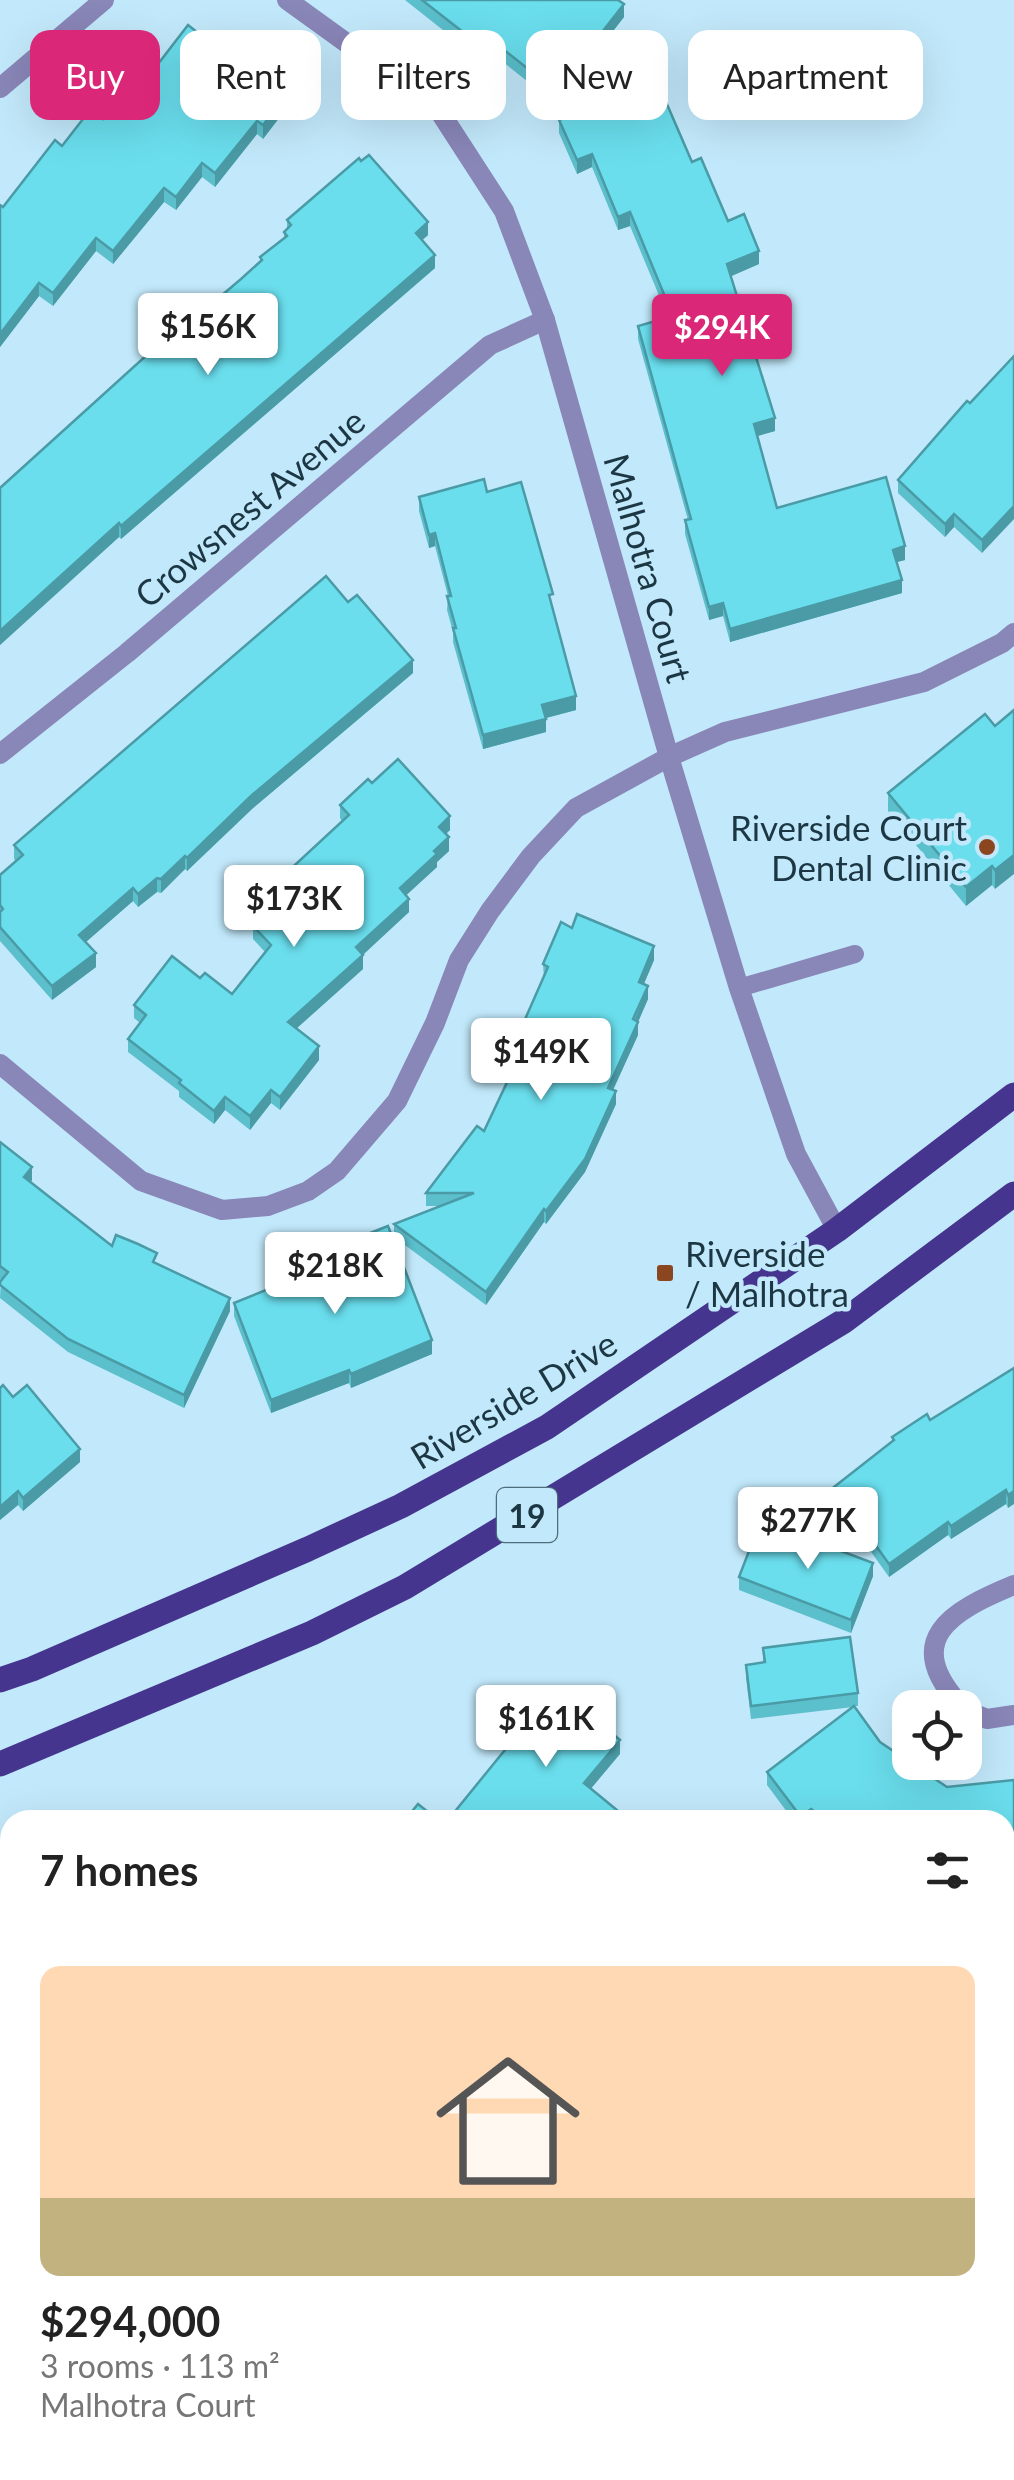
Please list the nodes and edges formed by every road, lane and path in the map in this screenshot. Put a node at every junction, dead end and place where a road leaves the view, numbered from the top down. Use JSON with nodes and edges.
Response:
{"nodes":[{"id":1,"x":104,"y":0,"type":"edge"},
{"id":2,"x":287,"y":0,"type":"edge"},
{"id":3,"x":0,"y":88,"type":"edge"},
{"id":4,"x":545,"y":320,"type":"junction"},
{"id":5,"x":1014,"y":633,"type":"edge"},
{"id":6,"x":0,"y":754,"type":"edge"},
{"id":7,"x":669,"y":757,"type":"junction"},
{"id":8,"x":855,"y":954,"type":"dead end"},
{"id":9,"x":739,"y":988,"type":"junction"},
{"id":10,"x":0,"y":1064,"type":"edge"},
{"id":11,"x":1014,"y":1094,"type":"edge"},
{"id":12,"x":1014,"y":1194,"type":"edge"},
{"id":13,"x":838,"y":1230,"type":"junction"},
{"id":14,"x":1014,"y":1586,"type":"edge"},
{"id":15,"x":0,"y":1680,"type":"edge"},
{"id":16,"x":946,"y":1690,"type":"edge"},
{"id":17,"x":1014,"y":1716,"type":"edge"},
{"id":18,"x":982,"y":1717,"type":"edge"},
{"id":19,"x":0,"y":1764,"type":"edge"}],
"edges":[{"from":1,"to":3,"type":"street"},
{"from":2,"to":4,"type":"street","name":"Malhotra Court"},
{"from":4,"to":6,"type":"street","name":"Crowsnest Avenue"},
{"from":4,"to":7,"type":"street","name":"Malhotra Court"},
{"from":5,"to":7,"type":"street"},
{"from":7,"to":9,"type":"street","name":"Malhotra Court"},
{"from":7,"to":10,"type":"street"},
{"from":8,"to":9,"type":"lane"},
{"from":9,"to":13,"type":"street","name":"Malhotra Court"},
{"from":11,"to":13,"type":"main road","name":"Riverside Drive","number":"19"},
{"from":12,"to":19,"type":"main road","number":"19"},
{"from":13,"to":15,"type":"main road","name":"Riverside Drive","number":"19"},
{"from":14,"to":16,"type":"street"},
{"from":17,"to":18,"type":"street"}]}
